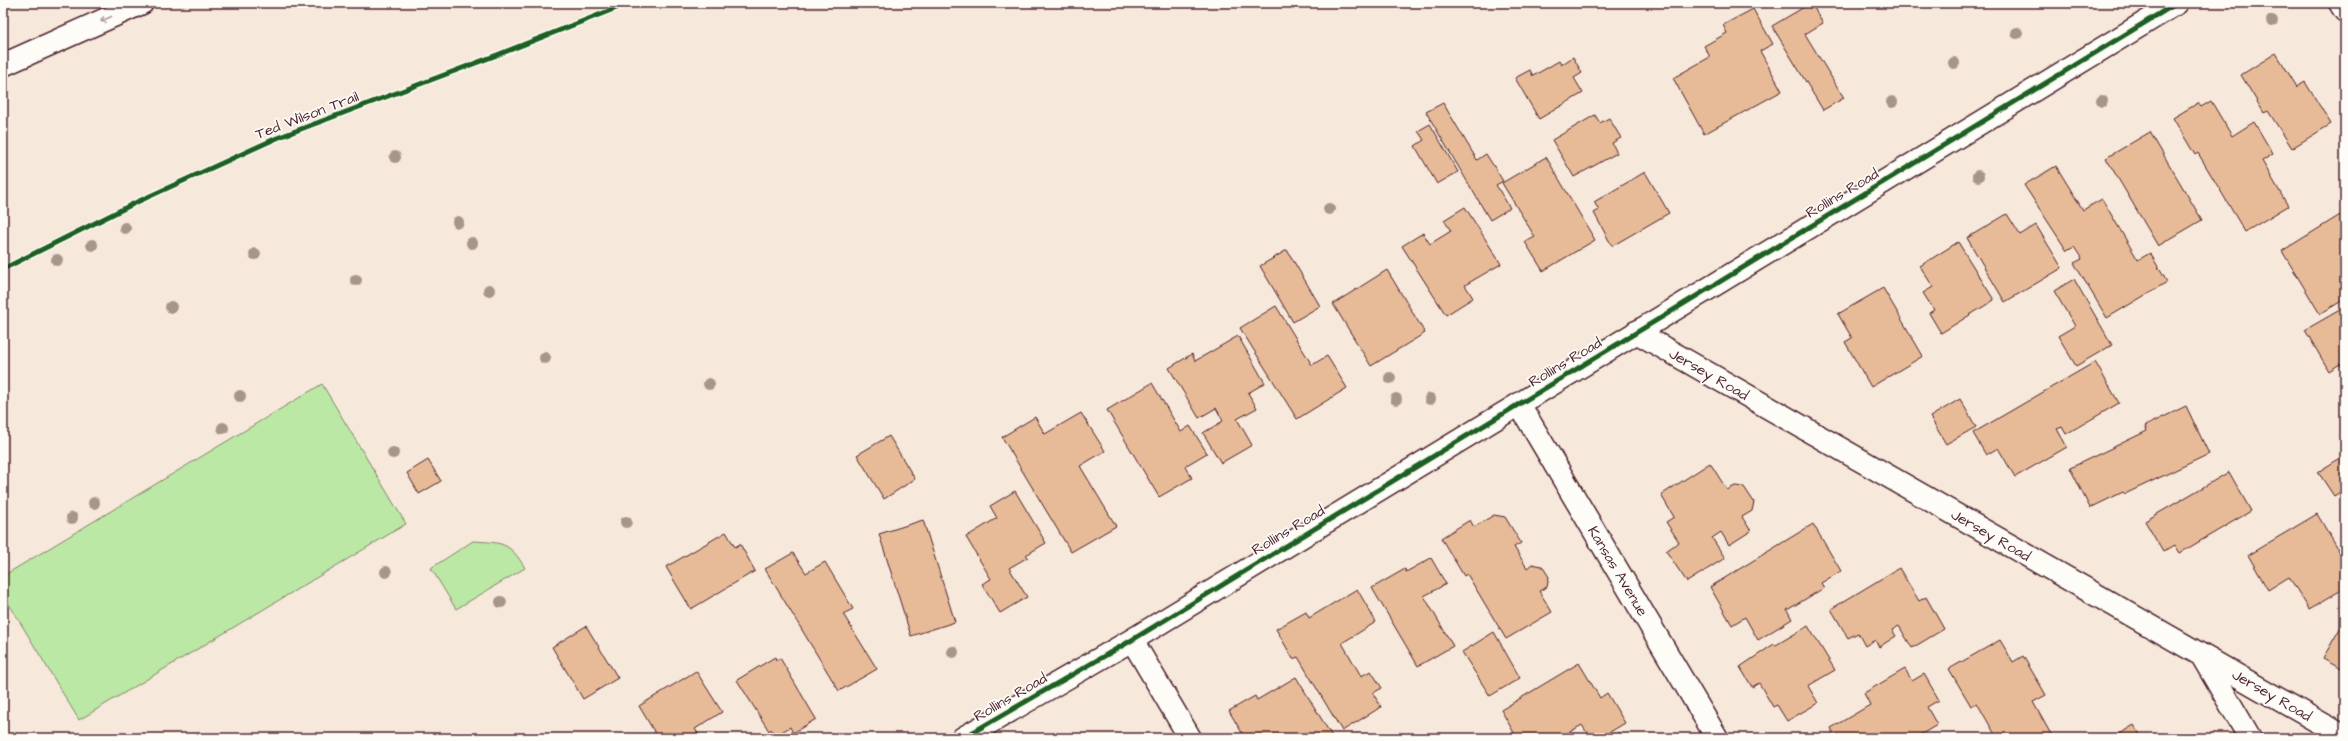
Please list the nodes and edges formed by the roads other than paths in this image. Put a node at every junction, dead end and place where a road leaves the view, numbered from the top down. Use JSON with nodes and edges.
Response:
{"nodes":[{"id":1,"x":142,"y":3,"type":"edge"},
{"id":2,"x":2177,"y":3,"type":"edge"},
{"id":3,"x":2340,"y":3,"type":"edge"},
{"id":4,"x":2345,"y":11,"type":"edge"},
{"id":5,"x":3,"y":65,"type":"edge"},
{"id":6,"x":1636,"y":332,"type":"junction"},
{"id":7,"x":1519,"y":404,"type":"junction"},
{"id":8,"x":1132,"y":640,"type":"junction"},
{"id":9,"x":2202,"y":655,"type":"junction"},
{"id":10,"x":2345,"y":737,"type":"edge"},
{"id":11,"x":963,"y":738,"type":"edge"},
{"id":12,"x":1190,"y":738,"type":"edge"},
{"id":13,"x":1717,"y":738,"type":"edge"},
{"id":14,"x":2250,"y":738,"type":"edge"}],
"edges":[{"from":1,"to":5,"type":"main road","one_way":true},
{"from":2,"to":6,"type":"main road","name":"Rollins Road"},
{"from":3,"to":4,"type":"main road"},
{"from":6,"to":7,"type":"main road","name":"Rollins Road"},
{"from":6,"to":9,"type":"main road","name":"Jersey Road"},
{"from":7,"to":8,"type":"main road","name":"Rollins Road"},
{"from":7,"to":13,"type":"main road","name":"Kansas Avenue"},
{"from":8,"to":11,"type":"main road","name":"Rollins Road"},
{"from":8,"to":12,"type":"main road"},
{"from":9,"to":10,"type":"main road","name":"Jersey Road"},
{"from":9,"to":14,"type":"main road"}]}
